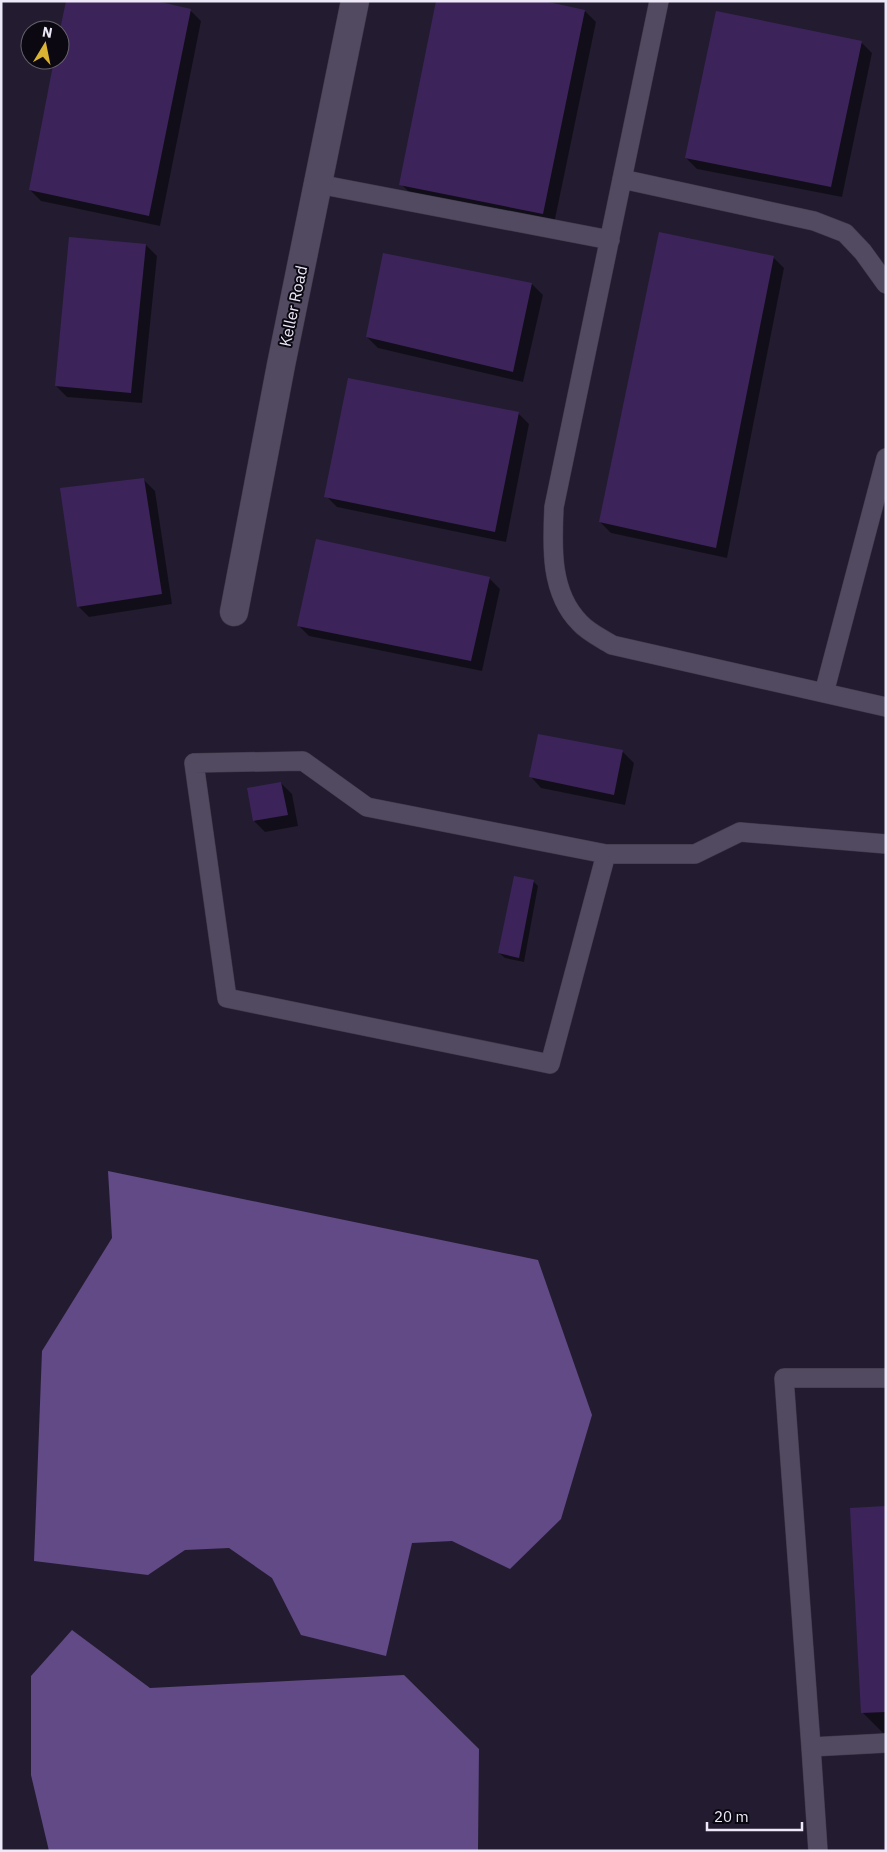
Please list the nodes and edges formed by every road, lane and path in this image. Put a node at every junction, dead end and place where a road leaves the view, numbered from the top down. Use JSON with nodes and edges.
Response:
{"nodes":[{"id":1,"x":355,"y":1,"type":"edge"},
{"id":2,"x":659,"y":1,"type":"edge"},
{"id":3,"x":622,"y":179,"type":"junction"},
{"id":4,"x":318,"y":184,"type":"junction"},
{"id":5,"x":610,"y":240,"type":"junction"},
{"id":6,"x":886,"y":284,"type":"edge"},
{"id":7,"x":886,"y":458,"type":"edge"},
{"id":8,"x":234,"y":612,"type":"dead end"},
{"id":9,"x":824,"y":693,"type":"junction"},
{"id":10,"x":886,"y":707,"type":"edge"},
{"id":11,"x":886,"y":844,"type":"edge"},
{"id":12,"x":606,"y":854,"type":"junction"},
{"id":13,"x":886,"y":1378,"type":"edge"},
{"id":14,"x":886,"y":1743,"type":"edge"},
{"id":15,"x":811,"y":1747,"type":"junction"},
{"id":16,"x":818,"y":1851,"type":"edge"}],
"edges":[{"from":1,"to":4,"type":"street","name":"Keller Road"},
{"from":2,"to":3,"type":"lane"},
{"from":3,"to":5,"type":"lane"},
{"from":3,"to":6,"type":"lane"},
{"from":4,"to":5,"type":"lane"},
{"from":4,"to":8,"type":"street","name":"Keller Road"},
{"from":5,"to":9,"type":"lane"},
{"from":7,"to":9,"type":"lane"},
{"from":9,"to":10,"type":"lane"},
{"from":11,"to":12,"type":"lane"},
{"from":12,"to":12,"type":"lane"},
{"from":13,"to":15,"type":"lane"},
{"from":14,"to":15,"type":"lane"},
{"from":15,"to":16,"type":"lane"}]}
